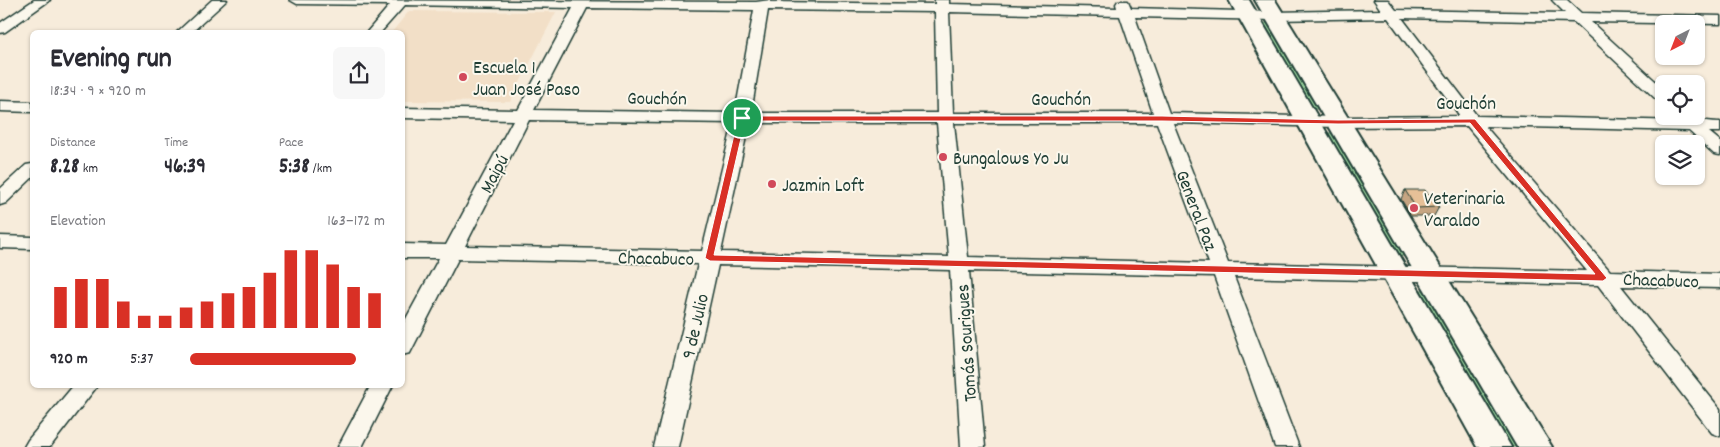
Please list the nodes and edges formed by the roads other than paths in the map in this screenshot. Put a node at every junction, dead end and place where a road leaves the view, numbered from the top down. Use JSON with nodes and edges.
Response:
{"nodes":[{"id":1,"x":43,"y":0,"type":"edge"},
{"id":2,"x":220,"y":0,"type":"edge"},
{"id":3,"x":297,"y":0,"type":"edge"},
{"id":4,"x":1381,"y":0,"type":"edge"},
{"id":5,"x":1559,"y":0,"type":"edge"},
{"id":6,"x":402,"y":1,"type":"edge"},
{"id":7,"x":583,"y":2,"type":"edge"},
{"id":8,"x":762,"y":3,"type":"edge"},
{"id":9,"x":942,"y":4,"type":"edge"},
{"id":10,"x":1125,"y":7,"type":"edge"},
{"id":11,"x":1256,"y":8,"type":"edge"},
{"id":12,"x":1393,"y":14,"type":"junction"},
{"id":13,"x":1579,"y":18,"type":"junction"},
{"id":14,"x":1720,"y":20,"type":"edge"},
{"id":15,"x":0,"y":29,"type":"edge"},
{"id":16,"x":186,"y":30,"type":"edge"},
{"id":17,"x":376,"y":30,"type":"edge"},
{"id":18,"x":1655,"y":90,"type":"edge"},
{"id":19,"x":0,"y":106,"type":"edge"},
{"id":20,"x":30,"y":107,"type":"edge"},
{"id":21,"x":405,"y":113,"type":"edge"},
{"id":22,"x":524,"y":115,"type":"junction"},
{"id":23,"x":742,"y":118,"type":"junction"},
{"id":24,"x":945,"y":118,"type":"junction"},
{"id":25,"x":1162,"y":118,"type":"junction"},
{"id":26,"x":1472,"y":121,"type":"junction"},
{"id":27,"x":1655,"y":121,"type":"edge"},
{"id":28,"x":1308,"y":122,"type":"junction"},
{"id":29,"x":1338,"y":122,"type":"junction"},
{"id":30,"x":1705,"y":124,"type":"edge"},
{"id":31,"x":1692,"y":125,"type":"edge"},
{"id":32,"x":1720,"y":127,"type":"edge"},
{"id":33,"x":1720,"y":150,"type":"edge"},
{"id":34,"x":30,"y":171,"type":"edge"},
{"id":35,"x":0,"y":199,"type":"edge"},
{"id":36,"x":0,"y":242,"type":"edge"},
{"id":37,"x":30,"y":243,"type":"edge"},
{"id":38,"x":405,"y":251,"type":"edge"},
{"id":39,"x":452,"y":252,"type":"junction"},
{"id":40,"x":710,"y":258,"type":"junction"},
{"id":41,"x":959,"y":263,"type":"junction"},
{"id":42,"x":1221,"y":269,"type":"junction"},
{"id":43,"x":1394,"y":273,"type":"junction"},
{"id":44,"x":1430,"y":274,"type":"junction"},
{"id":45,"x":1603,"y":278,"type":"junction"},
{"id":46,"x":1720,"y":281,"type":"edge"},
{"id":47,"x":405,"y":341,"type":"edge"},
{"id":48,"x":85,"y":388,"type":"edge"},
{"id":49,"x":380,"y":388,"type":"edge"},
{"id":50,"x":1720,"y":426,"type":"edge"},
{"id":51,"x":36,"y":447,"type":"edge"},
{"id":52,"x":350,"y":447,"type":"edge"},
{"id":53,"x":666,"y":447,"type":"edge"},
{"id":54,"x":973,"y":447,"type":"edge"},
{"id":55,"x":1287,"y":447,"type":"edge"},
{"id":56,"x":1494,"y":447,"type":"edge"},
{"id":57,"x":1535,"y":447,"type":"edge"}],
"edges":[{"from":1,"to":15,"type":"street"},
{"from":2,"to":16,"type":"street"},
{"from":3,"to":6,"type":"street"},
{"from":4,"to":12,"type":"street"},
{"from":5,"to":13,"type":"street"},
{"from":6,"to":7,"type":"street"},
{"from":6,"to":17,"type":"street"},
{"from":7,"to":8,"type":"street"},
{"from":7,"to":22,"type":"street","name":"Maipú"},
{"from":8,"to":9,"type":"street"},
{"from":8,"to":23,"type":"street","name":"9 de Julio"},
{"from":9,"to":10,"type":"street"},
{"from":9,"to":24,"type":"street","name":"Tomás Sourigues"},
{"from":10,"to":11,"type":"street"},
{"from":10,"to":25,"type":"street","name":"General Paz"},
{"from":11,"to":12,"type":"street"},
{"from":11,"to":28,"type":"main road"},
{"from":11,"to":29,"type":"main road"},
{"from":12,"to":13,"type":"street"},
{"from":12,"to":26,"type":"street"},
{"from":13,"to":14,"type":"street"},
{"from":13,"to":18,"type":"street"},
{"from":19,"to":20,"type":"street"},
{"from":21,"to":22,"type":"street","name":"Gouchón"},
{"from":22,"to":23,"type":"street","name":"Gouchón"},
{"from":22,"to":39,"type":"street","name":"Maipú"},
{"from":23,"to":24,"type":"street","name":"Gouchón"},
{"from":23,"to":40,"type":"street","name":"9 de Julio"},
{"from":24,"to":25,"type":"street","name":"Gouchón"},
{"from":24,"to":41,"type":"street","name":"Tomás Sourigues"},
{"from":25,"to":28,"type":"street","name":"Gouchón"},
{"from":25,"to":42,"type":"street","name":"General Paz"},
{"from":26,"to":27,"type":"street","name":"Gouchón"},
{"from":26,"to":29,"type":"street","name":"Gouchón"},
{"from":26,"to":45,"type":"street"},
{"from":28,"to":29,"type":"street","name":"Gouchón"},
{"from":28,"to":43,"type":"main road"},
{"from":29,"to":44,"type":"main road"},
{"from":30,"to":32,"type":"street","name":"Gouchón"},
{"from":31,"to":33,"type":"street"},
{"from":34,"to":35,"type":"street"},
{"from":36,"to":37,"type":"street"},
{"from":38,"to":39,"type":"street","name":"Chacabuco"},
{"from":39,"to":40,"type":"street","name":"Chacabuco"},
{"from":39,"to":47,"type":"street","name":"Maipú"},
{"from":40,"to":41,"type":"street","name":"Chacabuco"},
{"from":40,"to":53,"type":"street","name":"9 de Julio"},
{"from":41,"to":42,"type":"street","name":"Chacabuco"},
{"from":41,"to":54,"type":"street","name":"Tomás Sourigues"},
{"from":42,"to":43,"type":"street","name":"Chacabuco"},
{"from":42,"to":55,"type":"street","name":"General Paz"},
{"from":43,"to":44,"type":"street","name":"Chacabuco"},
{"from":43,"to":56,"type":"main road"},
{"from":44,"to":45,"type":"street","name":"Chacabuco"},
{"from":44,"to":57,"type":"main road"},
{"from":45,"to":46,"type":"street","name":"Chacabuco"},
{"from":45,"to":50,"type":"street"},
{"from":48,"to":51,"type":"street"},
{"from":49,"to":52,"type":"street"}]}
